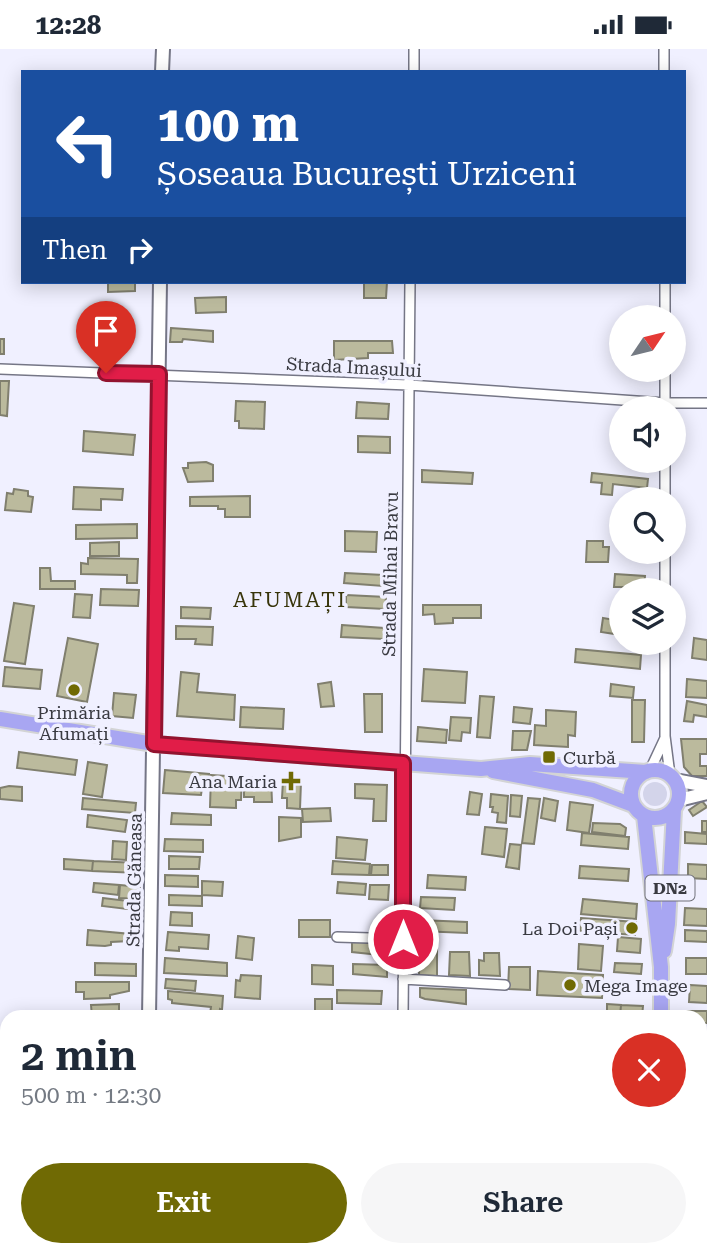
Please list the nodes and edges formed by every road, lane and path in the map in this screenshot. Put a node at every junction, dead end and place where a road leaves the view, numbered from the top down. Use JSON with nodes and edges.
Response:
{"nodes":[{"id":1,"x":163,"y":49,"type":"edge"},
{"id":2,"x":414,"y":49,"type":"edge"},
{"id":3,"x":664,"y":49,"type":"edge"},
{"id":4,"x":162,"y":70,"type":"edge"},
{"id":5,"x":414,"y":70,"type":"edge"},
{"id":6,"x":664,"y":70,"type":"edge"},
{"id":7,"x":160,"y":284,"type":"edge"},
{"id":8,"x":411,"y":284,"type":"edge"},
{"id":9,"x":665,"y":284,"type":"edge"},
{"id":10,"x":665,"y":305,"type":"edge"},
{"id":11,"x":0,"y":369,"type":"edge"},
{"id":12,"x":159,"y":374,"type":"junction"},
{"id":13,"x":409,"y":385,"type":"junction"},
{"id":14,"x":609,"y":401,"type":"edge"},
{"id":15,"x":707,"y":403,"type":"edge"},
{"id":16,"x":686,"y":404,"type":"edge"},
{"id":17,"x":665,"y":655,"type":"edge"},
{"id":18,"x":0,"y":719,"type":"edge"},
{"id":19,"x":666,"y":736,"type":"junction"},
{"id":20,"x":154,"y":744,"type":"junction"},
{"id":21,"x":403,"y":763,"type":"junction"},
{"id":22,"x":481,"y":769,"type":"junction"},
{"id":23,"x":648,"y":771,"type":"junction"},
{"id":24,"x":673,"y":778,"type":"junction"},
{"id":25,"x":707,"y":786,"type":"edge"},
{"id":26,"x":707,"y":793,"type":"edge"},
{"id":27,"x":633,"y":805,"type":"junction"},
{"id":28,"x":676,"y":805,"type":"junction"},
{"id":29,"x":645,"y":816,"type":"junction"},
{"id":30,"x":337,"y":937,"type":"dead end"},
{"id":31,"x":403,"y":939,"type":"junction"},
{"id":32,"x":661,"y":967,"type":"junction"},
{"id":33,"x":403,"y":979,"type":"junction"},
{"id":34,"x":505,"y":985,"type":"dead end"},
{"id":35,"x":149,"y":1010,"type":"edge"},
{"id":36,"x":403,"y":1010,"type":"edge"},
{"id":37,"x":662,"y":1010,"type":"edge"}],
"edges":[{"from":1,"to":4,"type":"main road"},
{"from":2,"to":5,"type":"street"},
{"from":3,"to":6,"type":"street"},
{"from":7,"to":12,"type":"main road","name":"Strada Găneasa"},
{"from":8,"to":13,"type":"street","name":"Strada Mihai Bravu"},
{"from":9,"to":10,"type":"street"},
{"from":11,"to":12,"type":"street","name":"Strada Imașului"},
{"from":12,"to":13,"type":"street","name":"Strada Imașului"},
{"from":12,"to":20,"type":"main road","name":"Strada Găneasa"},
{"from":13,"to":14,"type":"street","name":"Strada Imașului"},
{"from":13,"to":21,"type":"street","name":"Strada Mihai Bravu"},
{"from":15,"to":16,"type":"street","name":"Strada Imașului"},
{"from":17,"to":19,"type":"street"},
{"from":18,"to":20,"type":"highway"},
{"from":19,"to":23,"type":"street"},
{"from":19,"to":24,"type":"street"},
{"from":20,"to":21,"type":"highway"},
{"from":20,"to":35,"type":"main road","name":"Strada Găneasa"},
{"from":21,"to":22,"type":"highway"},
{"from":21,"to":31,"type":"street","name":"Strada Mihai Bravu"},
{"from":22,"to":23,"type":"highway"},
{"from":22,"to":27,"type":"highway"},
{"from":23,"to":24,"type":"highway"},
{"from":23,"to":27,"type":"highway"},
{"from":24,"to":25,"type":"main road"},
{"from":24,"to":28,"type":"highway","number":"DN2"},
{"from":26,"to":28,"type":"main road"},
{"from":27,"to":29,"type":"highway"},
{"from":28,"to":29,"type":"highway"},
{"from":28,"to":32,"type":"highway","number":"DN2"},
{"from":29,"to":32,"type":"highway","number":"DN2"},
{"from":30,"to":31,"type":"street"},
{"from":31,"to":33,"type":"street","name":"Strada Mihai Bravu"},
{"from":32,"to":37,"type":"highway","number":"DN2"},
{"from":33,"to":34,"type":"street"},
{"from":33,"to":36,"type":"street","name":"Strada Mihai Bravu"}]}
